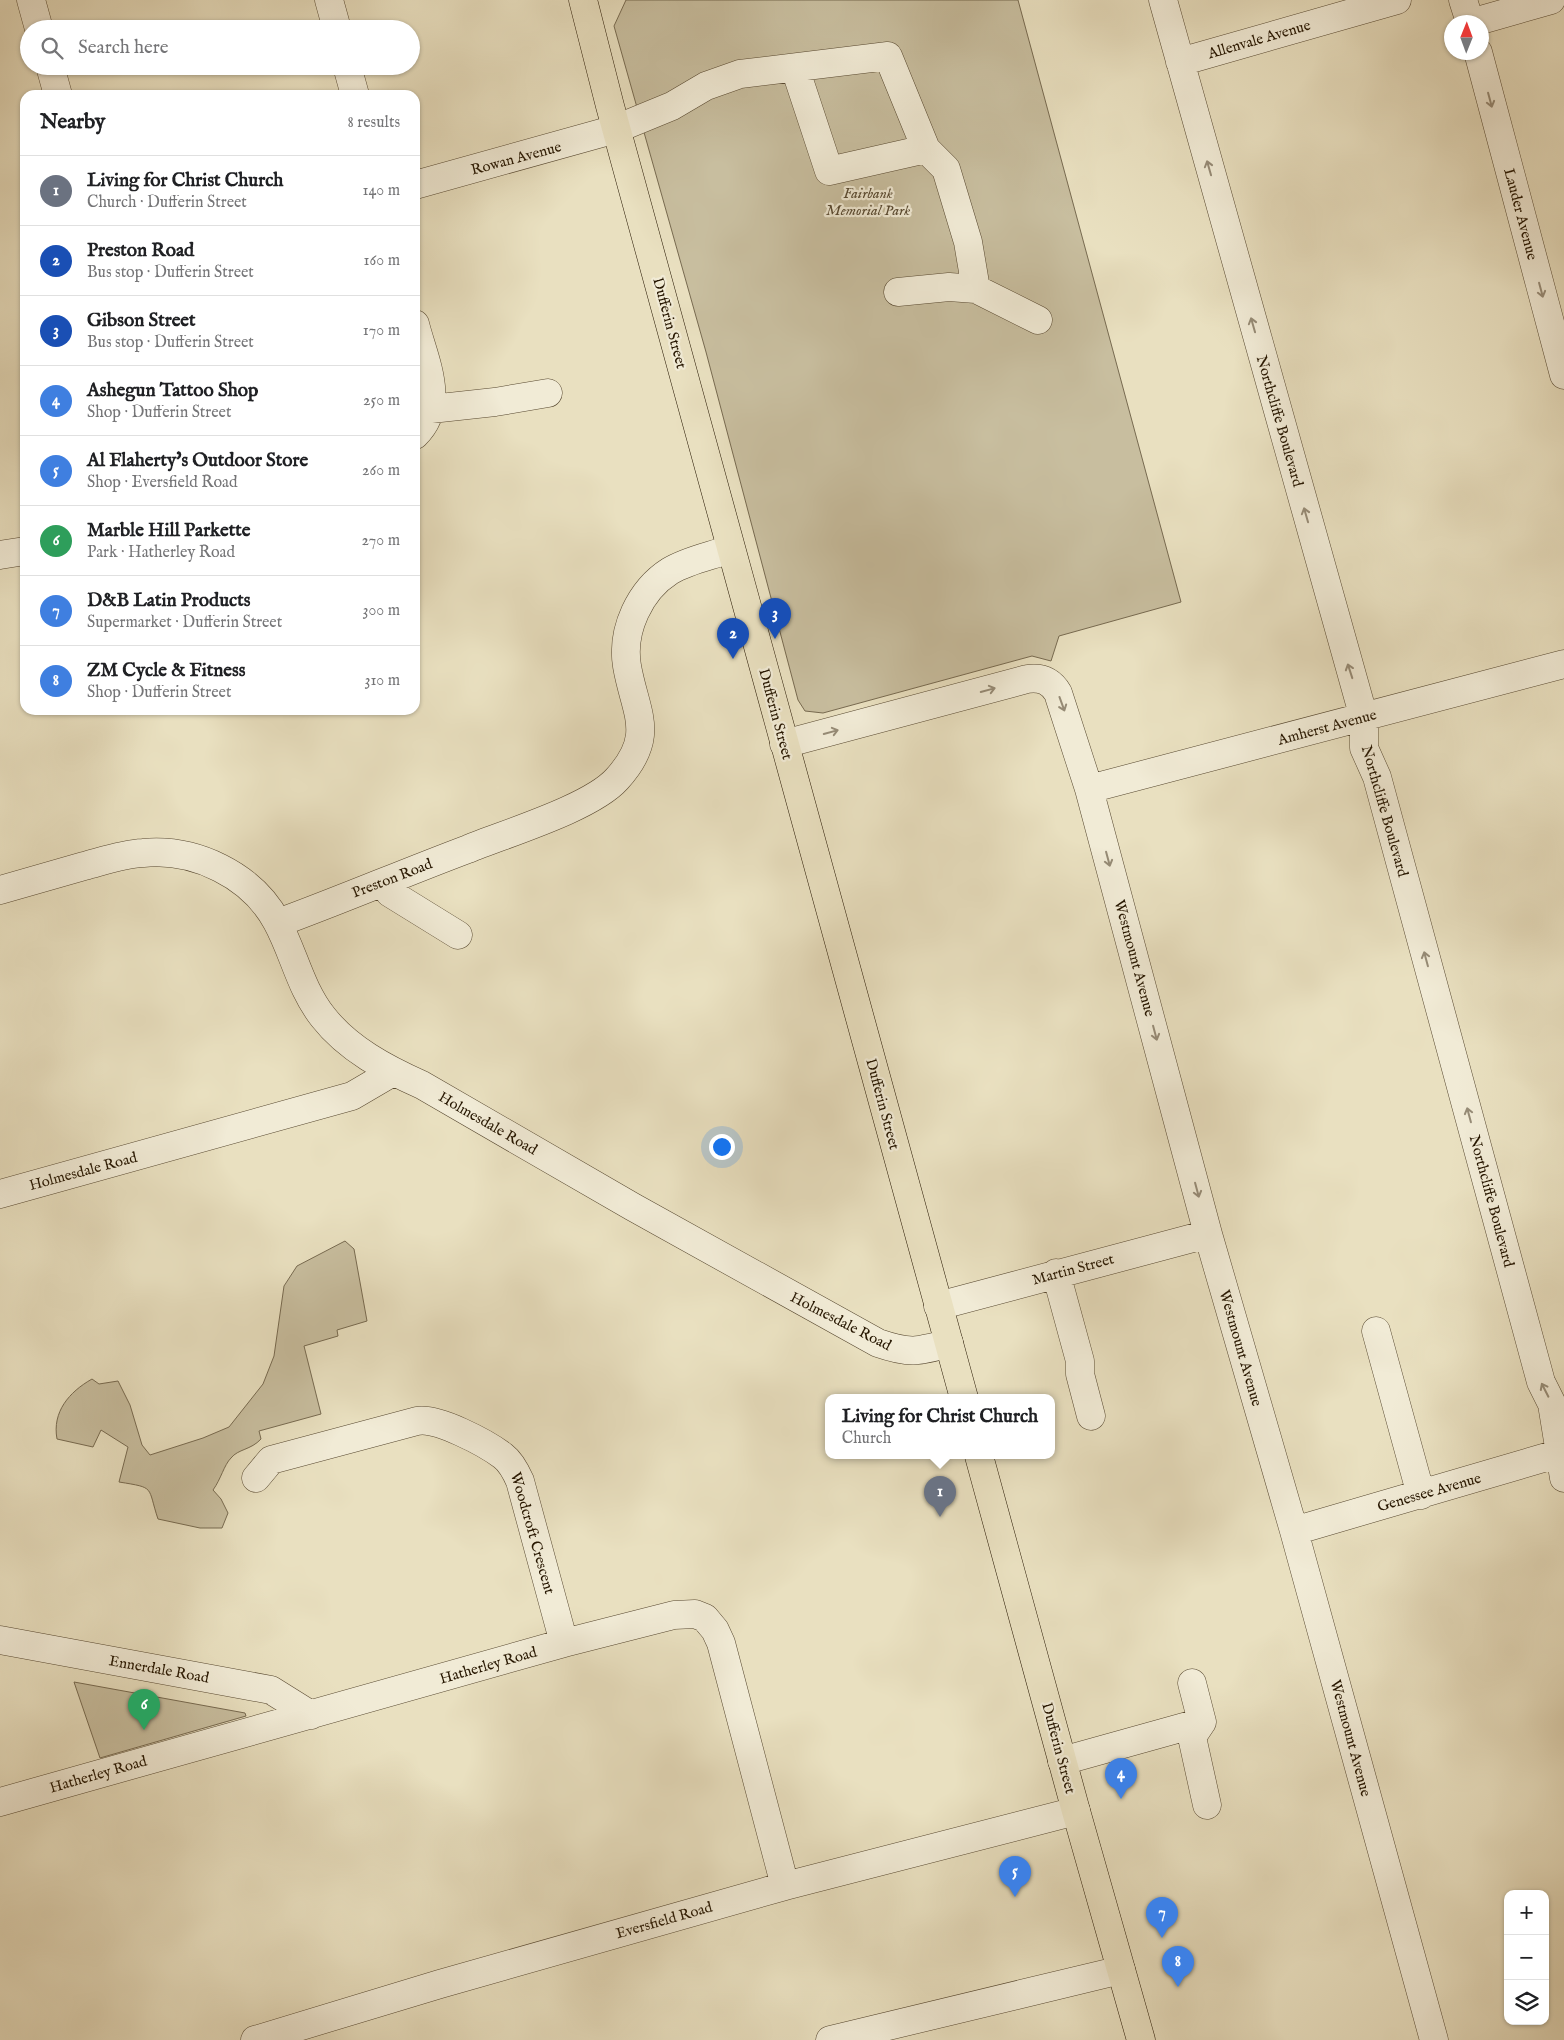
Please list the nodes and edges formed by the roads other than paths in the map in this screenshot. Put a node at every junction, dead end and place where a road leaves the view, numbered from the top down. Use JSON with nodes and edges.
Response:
{"nodes":[{"id":1,"x":31,"y":0,"type":"edge"},
{"id":2,"x":329,"y":0,"type":"edge"},
{"id":3,"x":583,"y":0,"type":"edge"},
{"id":4,"x":1163,"y":0,"type":"edge"},
{"id":5,"x":1397,"y":0,"type":"edge"},
{"id":6,"x":1463,"y":0,"type":"edge"},
{"id":7,"x":1552,"y":0,"type":"edge"},
{"id":8,"x":1468,"y":15,"type":"edge"},
{"id":9,"x":1489,"y":18,"type":"edge"},
{"id":10,"x":37,"y":20,"type":"edge"},
{"id":11,"x":335,"y":20,"type":"edge"},
{"id":12,"x":1480,"y":60,"type":"edge"},
{"id":13,"x":1180,"y":62,"type":"junction"},
{"id":14,"x":795,"y":68,"type":"junction"},
{"id":15,"x":52,"y":75,"type":"edge"},
{"id":16,"x":349,"y":75,"type":"edge"},
{"id":17,"x":57,"y":90,"type":"edge"},
{"id":18,"x":354,"y":90,"type":"edge"},
{"id":19,"x":616,"y":129,"type":"junction"},
{"id":20,"x":926,"y":149,"type":"junction"},
{"id":21,"x":420,"y":185,"type":"edge"},
{"id":22,"x":976,"y":289,"type":"junction"},
{"id":23,"x":898,"y":292,"type":"dead end"},
{"id":24,"x":1038,"y":320,"type":"dead end"},
{"id":25,"x":420,"y":341,"type":"edge"},
{"id":26,"x":1564,"y":374,"type":"edge"},
{"id":27,"x":548,"y":393,"type":"dead end"},
{"id":28,"x":431,"y":409,"type":"junction"},
{"id":29,"x":420,"y":430,"type":"edge"},
{"id":30,"x":730,"y":549,"type":"junction"},
{"id":31,"x":20,"y":552,"type":"edge"},
{"id":32,"x":0,"y":555,"type":"edge"},
{"id":33,"x":1564,"y":664,"type":"edge"},
{"id":34,"x":1364,"y":718,"type":"junction"},
{"id":35,"x":784,"y":744,"type":"junction"},
{"id":36,"x":1089,"y":789,"type":"junction"},
{"id":37,"x":386,"y":881,"type":"junction"},
{"id":38,"x":0,"y":890,"type":"edge"},
{"id":39,"x":278,"y":923,"type":"junction"},
{"id":40,"x":458,"y":935,"type":"dead end"},
{"id":41,"x":393,"y":1072,"type":"junction"},
{"id":42,"x":0,"y":1194,"type":"edge"},
{"id":43,"x":1208,"y":1234,"type":"junction"},
{"id":44,"x":1056,"y":1273,"type":"junction"},
{"id":45,"x":938,"y":1306,"type":"junction"},
{"id":46,"x":1376,"y":1331,"type":"dead end"},
{"id":47,"x":949,"y":1343,"type":"junction"},
{"id":48,"x":963,"y":1394,"type":"edge"},
{"id":49,"x":1091,"y":1416,"type":"dead end"},
{"id":50,"x":980,"y":1459,"type":"edge"},
{"id":51,"x":1563,"y":1462,"type":"edge"},
{"id":52,"x":256,"y":1478,"type":"dead end"},
{"id":53,"x":1421,"y":1495,"type":"junction"},
{"id":54,"x":1294,"y":1531,"type":"junction"},
{"id":55,"x":0,"y":1640,"type":"edge"},
{"id":56,"x":564,"y":1643,"type":"junction"},
{"id":57,"x":1192,"y":1683,"type":"dead end"},
{"id":58,"x":311,"y":1715,"type":"junction"},
{"id":59,"x":1202,"y":1722,"type":"junction"},
{"id":60,"x":1062,"y":1761,"type":"junction"},
{"id":61,"x":0,"y":1802,"type":"edge"},
{"id":62,"x":1207,"y":1805,"type":"dead end"},
{"id":63,"x":1076,"y":1811,"type":"junction"},
{"id":64,"x":785,"y":1886,"type":"junction"},
{"id":65,"x":1122,"y":1970,"type":"junction"},
{"id":66,"x":879,"y":2034,"type":"edge"},
{"id":67,"x":270,"y":2038,"type":"edge"},
{"id":68,"x":830,"y":2040,"type":"edge"},
{"id":69,"x":1141,"y":2040,"type":"edge"},
{"id":70,"x":1434,"y":2040,"type":"edge"}],
"edges":[{"from":1,"to":10,"type":"street"},
{"from":2,"to":11,"type":"street"},
{"from":3,"to":19,"type":"main road","name":"Dufferin Street"},
{"from":4,"to":13,"type":"street","name":"Northcliffe Boulevard"},
{"from":5,"to":13,"type":"street","name":"Allenvale Avenue"},
{"from":6,"to":8,"type":"street"},
{"from":7,"to":9,"type":"street"},
{"from":12,"to":26,"type":"street","name":"Lauder Avenue","one_way":true},
{"from":34,"to":13,"type":"street","name":"Northcliffe Boulevard","one_way":true},
{"from":14,"to":19,"type":"street","name":"Rowan Avenue"},
{"from":14,"to":20,"type":"street","name":"Rowan Avenue"},
{"from":14,"to":20,"type":"street"},
{"from":15,"to":17,"type":"street"},
{"from":16,"to":18,"type":"street"},
{"from":19,"to":21,"type":"street","name":"Rowan Avenue"},
{"from":19,"to":30,"type":"main road","name":"Dufferin Street"},
{"from":20,"to":22,"type":"street"},
{"from":22,"to":23,"type":"street"},
{"from":22,"to":24,"type":"street"},
{"from":25,"to":28,"type":"street"},
{"from":27,"to":28,"type":"street"},
{"from":28,"to":29,"type":"street"},
{"from":30,"to":35,"type":"main road","name":"Dufferin Street"},
{"from":30,"to":37,"type":"street","name":"Preston Road"},
{"from":31,"to":32,"type":"street"},
{"from":33,"to":34,"type":"street","name":"Amherst Avenue"},
{"from":34,"to":36,"type":"street","name":"Amherst Avenue"},
{"from":51,"to":34,"type":"street","name":"Northcliffe Boulevard","one_way":true},
{"from":35,"to":36,"type":"street","name":"Westmount Avenue","one_way":true},
{"from":35,"to":45,"type":"main road","name":"Dufferin Street"},
{"from":36,"to":43,"type":"street","name":"Westmount Avenue","one_way":true},
{"from":37,"to":39,"type":"street","name":"Preston Road"},
{"from":37,"to":40,"type":"street"},
{"from":38,"to":39,"type":"street"},
{"from":39,"to":41,"type":"street"},
{"from":41,"to":42,"type":"street","name":"Holmesdale Road"},
{"from":41,"to":47,"type":"street","name":"Holmesdale Road"},
{"from":43,"to":44,"type":"street","name":"Martin Street"},
{"from":43,"to":54,"type":"street","name":"Westmount Avenue"},
{"from":44,"to":45,"type":"street","name":"Martin Street"},
{"from":44,"to":49,"type":"street"},
{"from":45,"to":47,"type":"main road","name":"Dufferin Street"},
{"from":46,"to":53,"type":"street"},
{"from":47,"to":48,"type":"main road","name":"Dufferin Street"},
{"from":50,"to":60,"type":"main road","name":"Dufferin Street"},
{"from":51,"to":53,"type":"street","name":"Genessee Avenue"},
{"from":52,"to":56,"type":"street","name":"Woodcroft Crescent"},
{"from":53,"to":54,"type":"street","name":"Genessee Avenue"},
{"from":54,"to":70,"type":"street","name":"Westmount Avenue"},
{"from":55,"to":58,"type":"street","name":"Ennerdale Road"},
{"from":56,"to":58,"type":"street","name":"Hatherley Road"},
{"from":56,"to":64,"type":"street","name":"Hatherley Road"},
{"from":57,"to":59,"type":"street"},
{"from":58,"to":61,"type":"street","name":"Hatherley Road"},
{"from":59,"to":60,"type":"street"},
{"from":59,"to":62,"type":"street"},
{"from":60,"to":63,"type":"main road","name":"Dufferin Street"},
{"from":63,"to":64,"type":"street","name":"Eversfield Road"},
{"from":63,"to":65,"type":"main road","name":"Dufferin Street"},
{"from":64,"to":67,"type":"street","name":"Eversfield Road"},
{"from":65,"to":66,"type":"street"},
{"from":65,"to":69,"type":"main road","name":"Dufferin Street"},
{"from":66,"to":68,"type":"street"}]}
